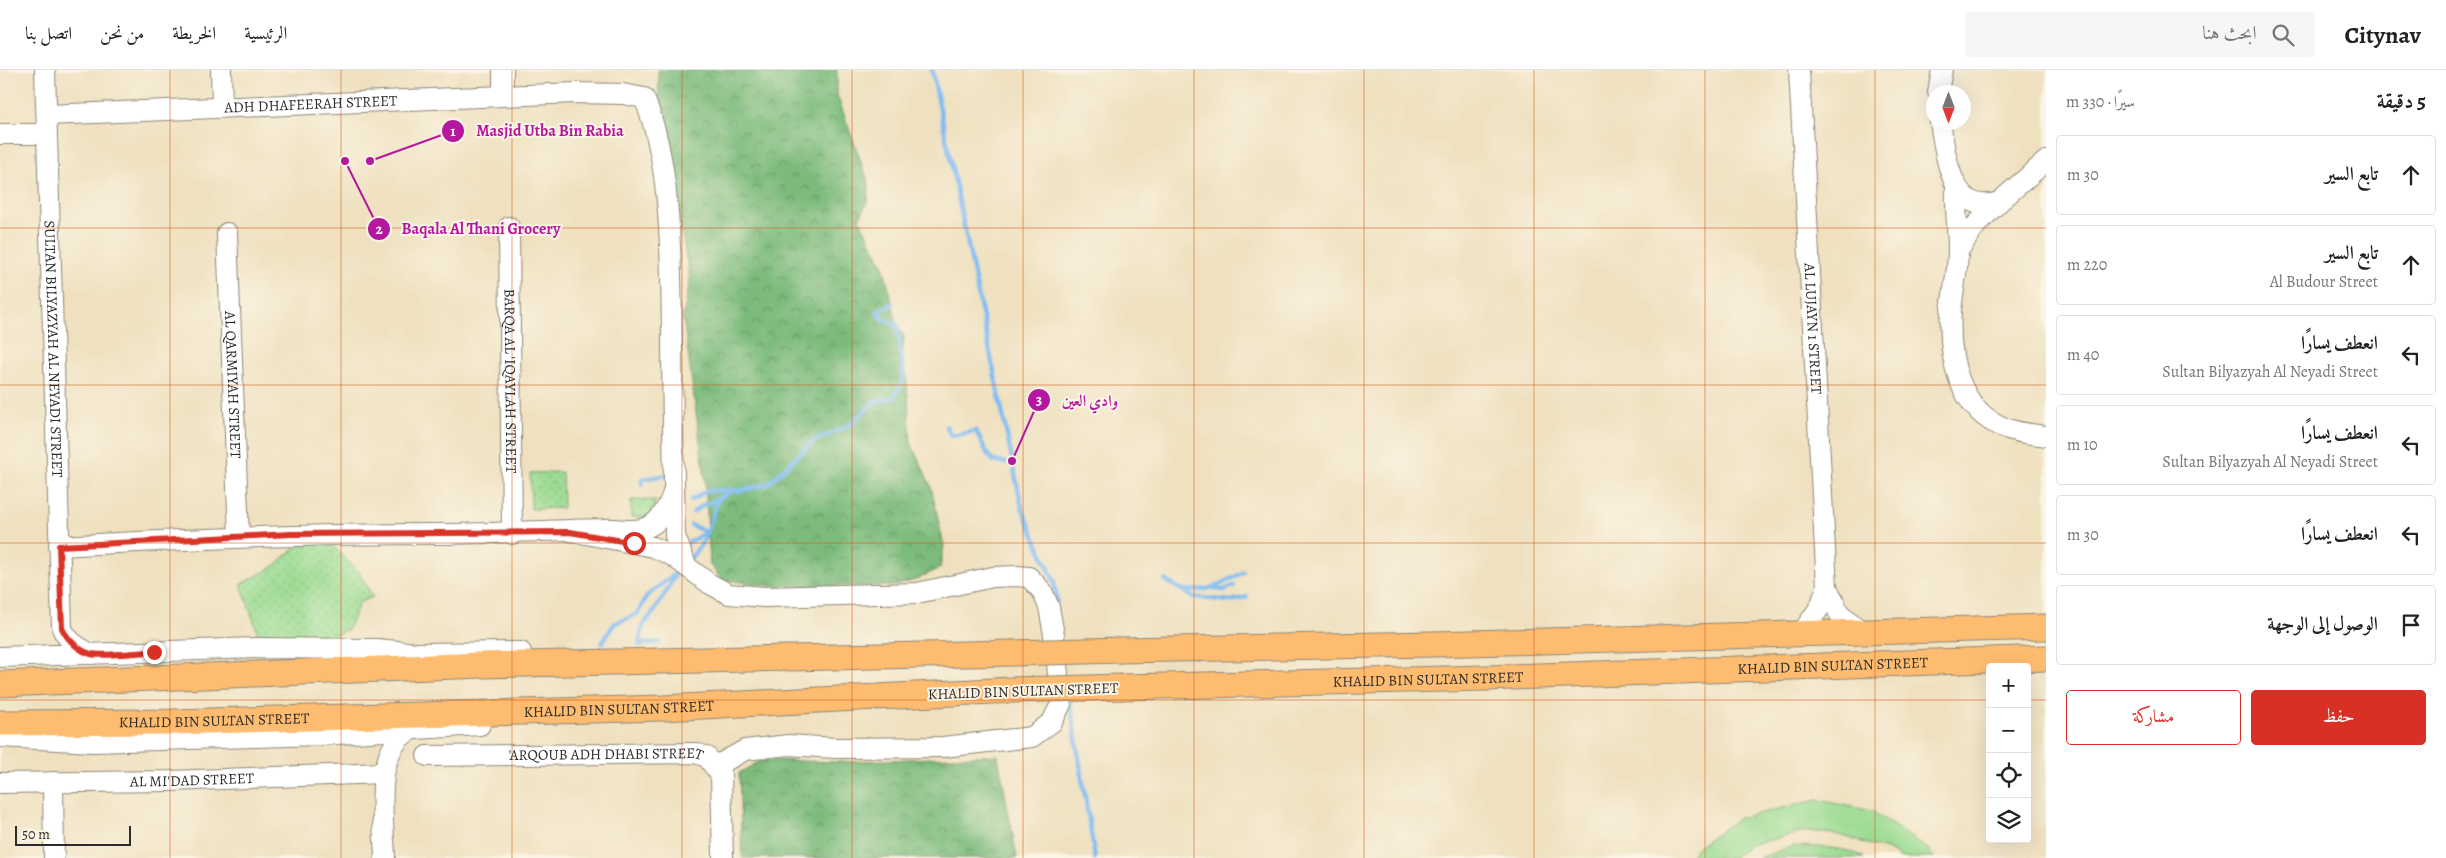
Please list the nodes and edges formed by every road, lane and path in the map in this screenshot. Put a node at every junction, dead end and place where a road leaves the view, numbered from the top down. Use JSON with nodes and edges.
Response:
{"nodes":[{"id":1,"x":45,"y":70,"type":"edge"},
{"id":2,"x":221,"y":70,"type":"edge"},
{"id":3,"x":503,"y":70,"type":"edge"},
{"id":4,"x":1799,"y":70,"type":"edge"},
{"id":5,"x":1942,"y":70,"type":"edge"},
{"id":6,"x":1939,"y":85,"type":"edge"},
{"id":7,"x":503,"y":96,"type":"junction"},
{"id":8,"x":222,"y":108,"type":"junction"},
{"id":9,"x":46,"y":124,"type":"junction"},
{"id":10,"x":1942,"y":130,"type":"edge"},
{"id":11,"x":0,"y":134,"type":"edge"},
{"id":12,"x":2046,"y":160,"type":"edge"},
{"id":13,"x":1956,"y":186,"type":"junction"},
{"id":14,"x":2000,"y":202,"type":"junction"},
{"id":15,"x":509,"y":227,"type":"dead end"},
{"id":16,"x":228,"y":233,"type":"dead end"},
{"id":17,"x":1958,"y":251,"type":"junction"},
{"id":18,"x":2046,"y":436,"type":"edge"},
{"id":19,"x":674,"y":490,"type":"junction"},
{"id":20,"x":674,"y":519,"type":"junction"},
{"id":21,"x":570,"y":532,"type":"junction"},
{"id":22,"x":512,"y":534,"type":"junction"},
{"id":23,"x":238,"y":537,"type":"junction"},
{"id":24,"x":634,"y":543,"type":"junction"},
{"id":25,"x":59,"y":546,"type":"junction"},
{"id":26,"x":686,"y":564,"type":"junction"},
{"id":27,"x":1827,"y":587,"type":"junction"},
{"id":28,"x":2046,"y":627,"type":"edge"},
{"id":29,"x":62,"y":628,"type":"junction"},
{"id":30,"x":1862,"y":632,"type":"junction"},
{"id":31,"x":1801,"y":634,"type":"junction"},
{"id":32,"x":90,"y":654,"type":"junction"},
{"id":33,"x":4,"y":655,"type":"edge"},
{"id":34,"x":44,"y":655,"type":"junction"},
{"id":35,"x":2046,"y":658,"type":"edge"},
{"id":36,"x":665,"y":662,"type":"junction"},
{"id":37,"x":0,"y":684,"type":"edge"},
{"id":38,"x":663,"y":708,"type":"junction"},
{"id":39,"x":0,"y":723,"type":"edge"},
{"id":40,"x":409,"y":730,"type":"junction"},
{"id":41,"x":362,"y":733,"type":"junction"},
{"id":42,"x":0,"y":737,"type":"edge"},
{"id":43,"x":427,"y":756,"type":"dead end"},
{"id":44,"x":716,"y":766,"type":"junction"},
{"id":45,"x":384,"y":773,"type":"junction"},
{"id":46,"x":53,"y":782,"type":"junction"},
{"id":47,"x":0,"y":783,"type":"edge"},
{"id":48,"x":54,"y":858,"type":"edge"},
{"id":49,"x":385,"y":858,"type":"edge"},
{"id":50,"x":723,"y":858,"type":"edge"}],
"edges":[{"from":1,"to":9,"type":"street","name":"SULTAN BILYAZYAH AL NEYADI STREET"},
{"from":2,"to":8,"type":"street"},
{"from":3,"to":7,"type":"street"},
{"from":4,"to":27,"type":"street","name":"AL LUJAYN 1 STREET"},
{"from":5,"to":6,"type":"street"},
{"from":7,"to":8,"type":"street","name":"ADH DHAFEERAH STREET"},
{"from":7,"to":19,"type":"street","name":"ADH DHAFEERAH STREET"},
{"from":8,"to":9,"type":"street","name":"ADH DHAFEERAH STREET"},
{"from":9,"to":11,"type":"street","name":"ADH DHAFEERAH STREET"},
{"from":9,"to":25,"type":"street","name":"SULTAN BILYAZYAH AL NEYADI STREET"},
{"from":10,"to":13,"type":"street"},
{"from":12,"to":14,"type":"street"},
{"from":13,"to":14,"type":"street"},
{"from":13,"to":17,"type":"street"},
{"from":14,"to":17,"type":"street"},
{"from":15,"to":22,"type":"street","name":"BARQA AL 'IQAYLAH STREET"},
{"from":16,"to":23,"type":"street","name":"AL QARMIYAH STREET"},
{"from":17,"to":18,"type":"street"},
{"from":19,"to":20,"type":"street"},
{"from":19,"to":21,"type":"street"},
{"from":20,"to":24,"type":"street"},
{"from":20,"to":26,"type":"street"},
{"from":21,"to":22,"type":"street"},
{"from":21,"to":24,"type":"street"},
{"from":22,"to":23,"type":"street"},
{"from":23,"to":25,"type":"street"},
{"from":24,"to":26,"type":"street"},
{"from":25,"to":29,"type":"street","name":"SULTAN BILYAZYAH AL NEYADI STREET"},
{"from":26,"to":44,"type":"street"},
{"from":27,"to":30,"type":"street","name":"AL LUJAYN 1 STREET"},
{"from":27,"to":31,"type":"street","name":"AL LUJAYN 1 STREET"},
{"from":28,"to":30,"type":"main road"},
{"from":29,"to":32,"type":"street"},
{"from":29,"to":34,"type":"street"},
{"from":30,"to":31,"type":"main road"},
{"from":31,"to":36,"type":"main road","bridge":true},
{"from":32,"to":34,"type":"street"},
{"from":32,"to":36,"type":"street"},
{"from":33,"to":34,"type":"street"},
{"from":35,"to":38,"type":"main road","name":"KHALID BIN SULTAN STREET","bridge":true},
{"from":36,"to":37,"type":"main road"},
{"from":38,"to":39,"type":"main road","name":"KHALID BIN SULTAN STREET"},
{"from":38,"to":40,"type":"street"},
{"from":40,"to":41,"type":"street"},
{"from":40,"to":45,"type":"street"},
{"from":41,"to":42,"type":"street"},
{"from":41,"to":45,"type":"street"},
{"from":43,"to":44,"type":"street","name":"'ARQOUB ADH DHABI STREET"},
{"from":44,"to":50,"type":"street","name":"'ARQOUB ADH DHABI STREET"},
{"from":45,"to":46,"type":"street","name":"AL MI'DAD STREET"},
{"from":45,"to":49,"type":"street"},
{"from":46,"to":47,"type":"street","name":"AL MI'DAD STREET"},
{"from":46,"to":48,"type":"street"}]}
